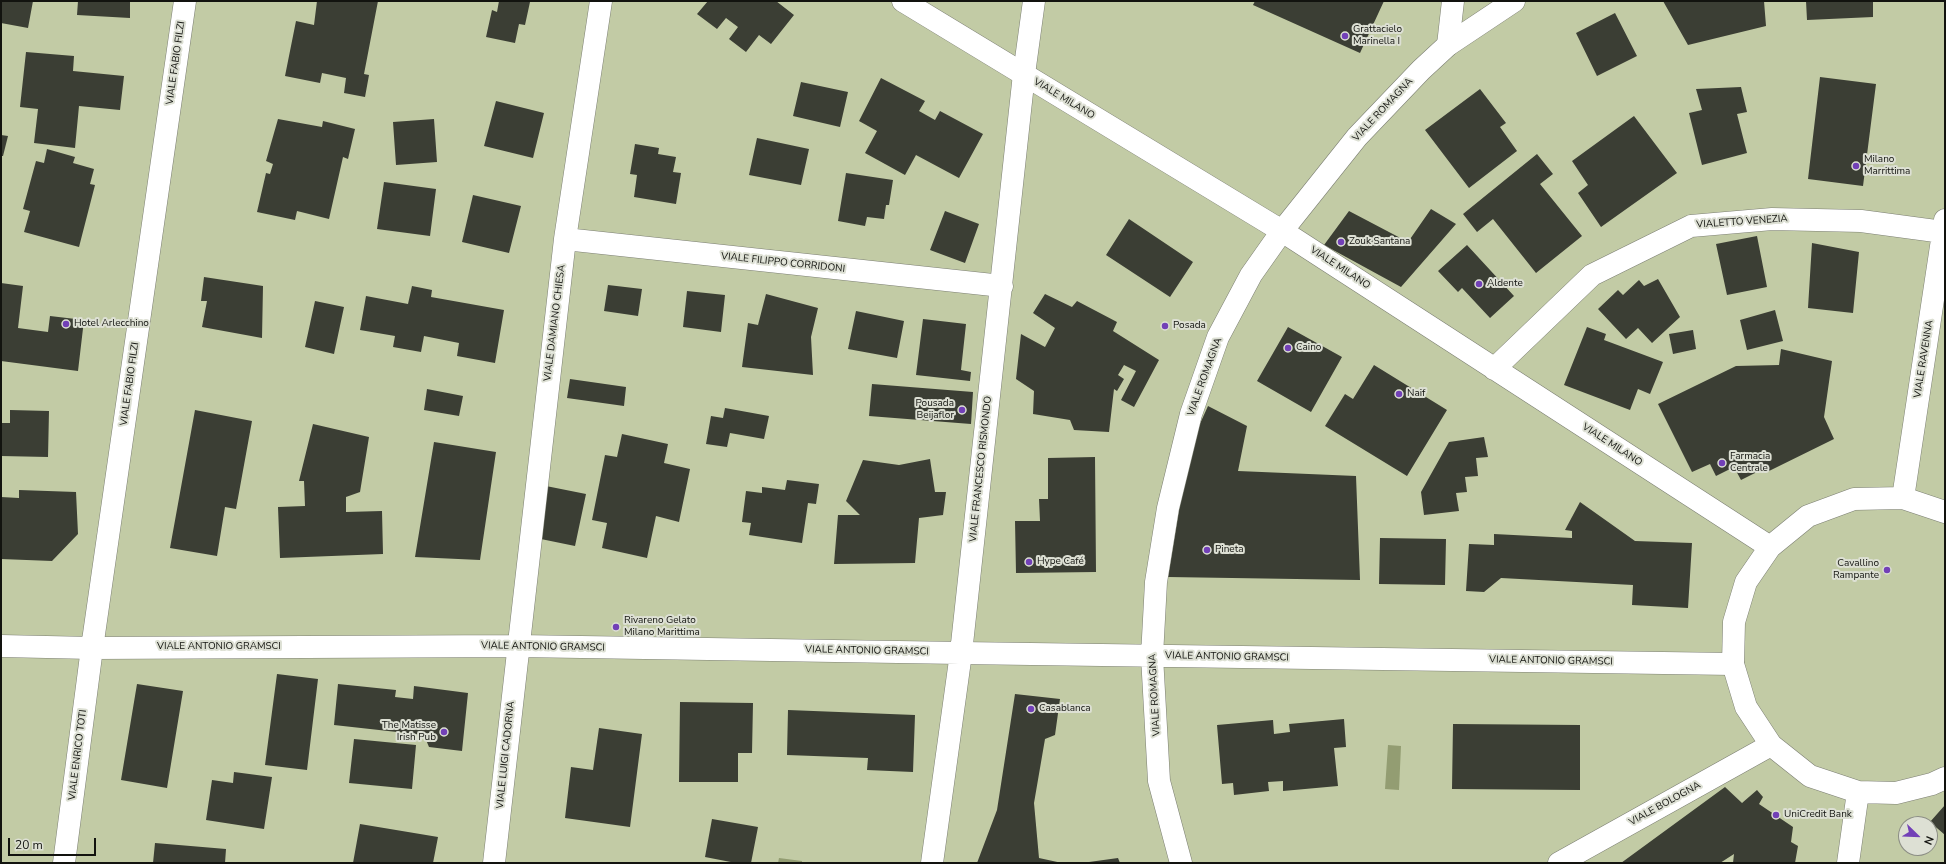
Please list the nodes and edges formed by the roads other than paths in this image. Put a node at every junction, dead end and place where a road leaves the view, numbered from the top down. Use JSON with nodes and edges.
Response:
{"nodes":[{"id":1,"x":185,"y":1,"type":"edge"},
{"id":2,"x":601,"y":1,"type":"edge"},
{"id":3,"x":903,"y":1,"type":"edge"},
{"id":4,"x":1034,"y":1,"type":"edge"},
{"id":5,"x":1453,"y":1,"type":"edge"},
{"id":6,"x":1514,"y":1,"type":"edge"},
{"id":7,"x":1448,"y":45,"type":"junction"},
{"id":8,"x":1024,"y":74,"type":"junction"},
{"id":9,"x":1944,"y":226,"type":"edge"},
{"id":10,"x":1282,"y":231,"type":"junction"},
{"id":11,"x":565,"y":239,"type":"junction"},
{"id":12,"x":1002,"y":286,"type":"junction"},
{"id":13,"x":1494,"y":369,"type":"junction"},
{"id":14,"x":1903,"y":498,"type":"junction"},
{"id":15,"x":1945,"y":512,"type":"edge"},
{"id":16,"x":1770,"y":547,"type":"junction"},
{"id":17,"x":1,"y":646,"type":"edge"},
{"id":18,"x":518,"y":646,"type":"junction"},
{"id":19,"x":92,"y":648,"type":"junction"},
{"id":20,"x":961,"y":653,"type":"junction"},
{"id":21,"x":1152,"y":656,"type":"junction"},
{"id":22,"x":1733,"y":664,"type":"junction"},
{"id":23,"x":1771,"y":746,"type":"junction"},
{"id":24,"x":1945,"y":778,"type":"edge"},
{"id":25,"x":1858,"y":792,"type":"junction"},
{"id":26,"x":64,"y":863,"type":"edge"},
{"id":27,"x":494,"y":863,"type":"edge"},
{"id":28,"x":932,"y":863,"type":"edge"},
{"id":29,"x":1181,"y":863,"type":"edge"},
{"id":30,"x":1558,"y":863,"type":"edge"},
{"id":31,"x":1848,"y":863,"type":"edge"}],
"edges":[{"from":1,"to":19,"type":"street","name":"VIALE FABIO FILZI"},
{"from":2,"to":11,"type":"street","name":"VIALE DAMIANO CHIESA"},
{"from":3,"to":8,"type":"street","name":"VIALE MILANO"},
{"from":4,"to":8,"type":"street","name":"VIALE FRANCESCO RISMONDO"},
{"from":5,"to":7,"type":"street"},
{"from":6,"to":7,"type":"street","name":"VIALE ROMAGNA"},
{"from":7,"to":10,"type":"street","name":"VIALE ROMAGNA"},
{"from":8,"to":10,"type":"street","name":"VIALE MILANO"},
{"from":8,"to":12,"type":"street","name":"VIALE FRANCESCO RISMONDO"},
{"from":9,"to":13,"type":"street","name":"VIALETTO VENEZIA"},
{"from":9,"to":14,"type":"street","name":"VIALE RAVENNA"},
{"from":10,"to":13,"type":"street","name":"VIALE MILANO"},
{"from":10,"to":21,"type":"street","name":"VIALE ROMAGNA"},
{"from":11,"to":12,"type":"street","name":"VIALE FILIPPO CORRIDONI"},
{"from":11,"to":18,"type":"street","name":"VIALE DAMIANO CHIESA"},
{"from":12,"to":20,"type":"street","name":"VIALE FRANCESCO RISMONDO"},
{"from":13,"to":16,"type":"street","name":"VIALE MILANO"},
{"from":14,"to":15,"type":"street"},
{"from":14,"to":16,"type":"street"},
{"from":16,"to":22,"type":"street"},
{"from":17,"to":19,"type":"street","name":"VIALE ANTONIO GRAMSCI"},
{"from":18,"to":19,"type":"street","name":"VIALE ANTONIO GRAMSCI"},
{"from":18,"to":20,"type":"street","name":"VIALE ANTONIO GRAMSCI"},
{"from":18,"to":27,"type":"street","name":"VIALE LUIGI CADORNA"},
{"from":19,"to":26,"type":"street","name":"VIALE ENRICO TOTI"},
{"from":20,"to":21,"type":"street","name":"VIALE ANTONIO GRAMSCI"},
{"from":20,"to":28,"type":"street","name":"VIALE FRANCESCO RISMONDO"},
{"from":21,"to":22,"type":"street","name":"VIALE ANTONIO GRAMSCI"},
{"from":21,"to":29,"type":"street","name":"VIALE ROMAGNA"},
{"from":22,"to":23,"type":"street"},
{"from":23,"to":25,"type":"street"},
{"from":23,"to":30,"type":"street","name":"VIALE BOLOGNA"},
{"from":24,"to":25,"type":"street"},
{"from":25,"to":31,"type":"street"}]}
